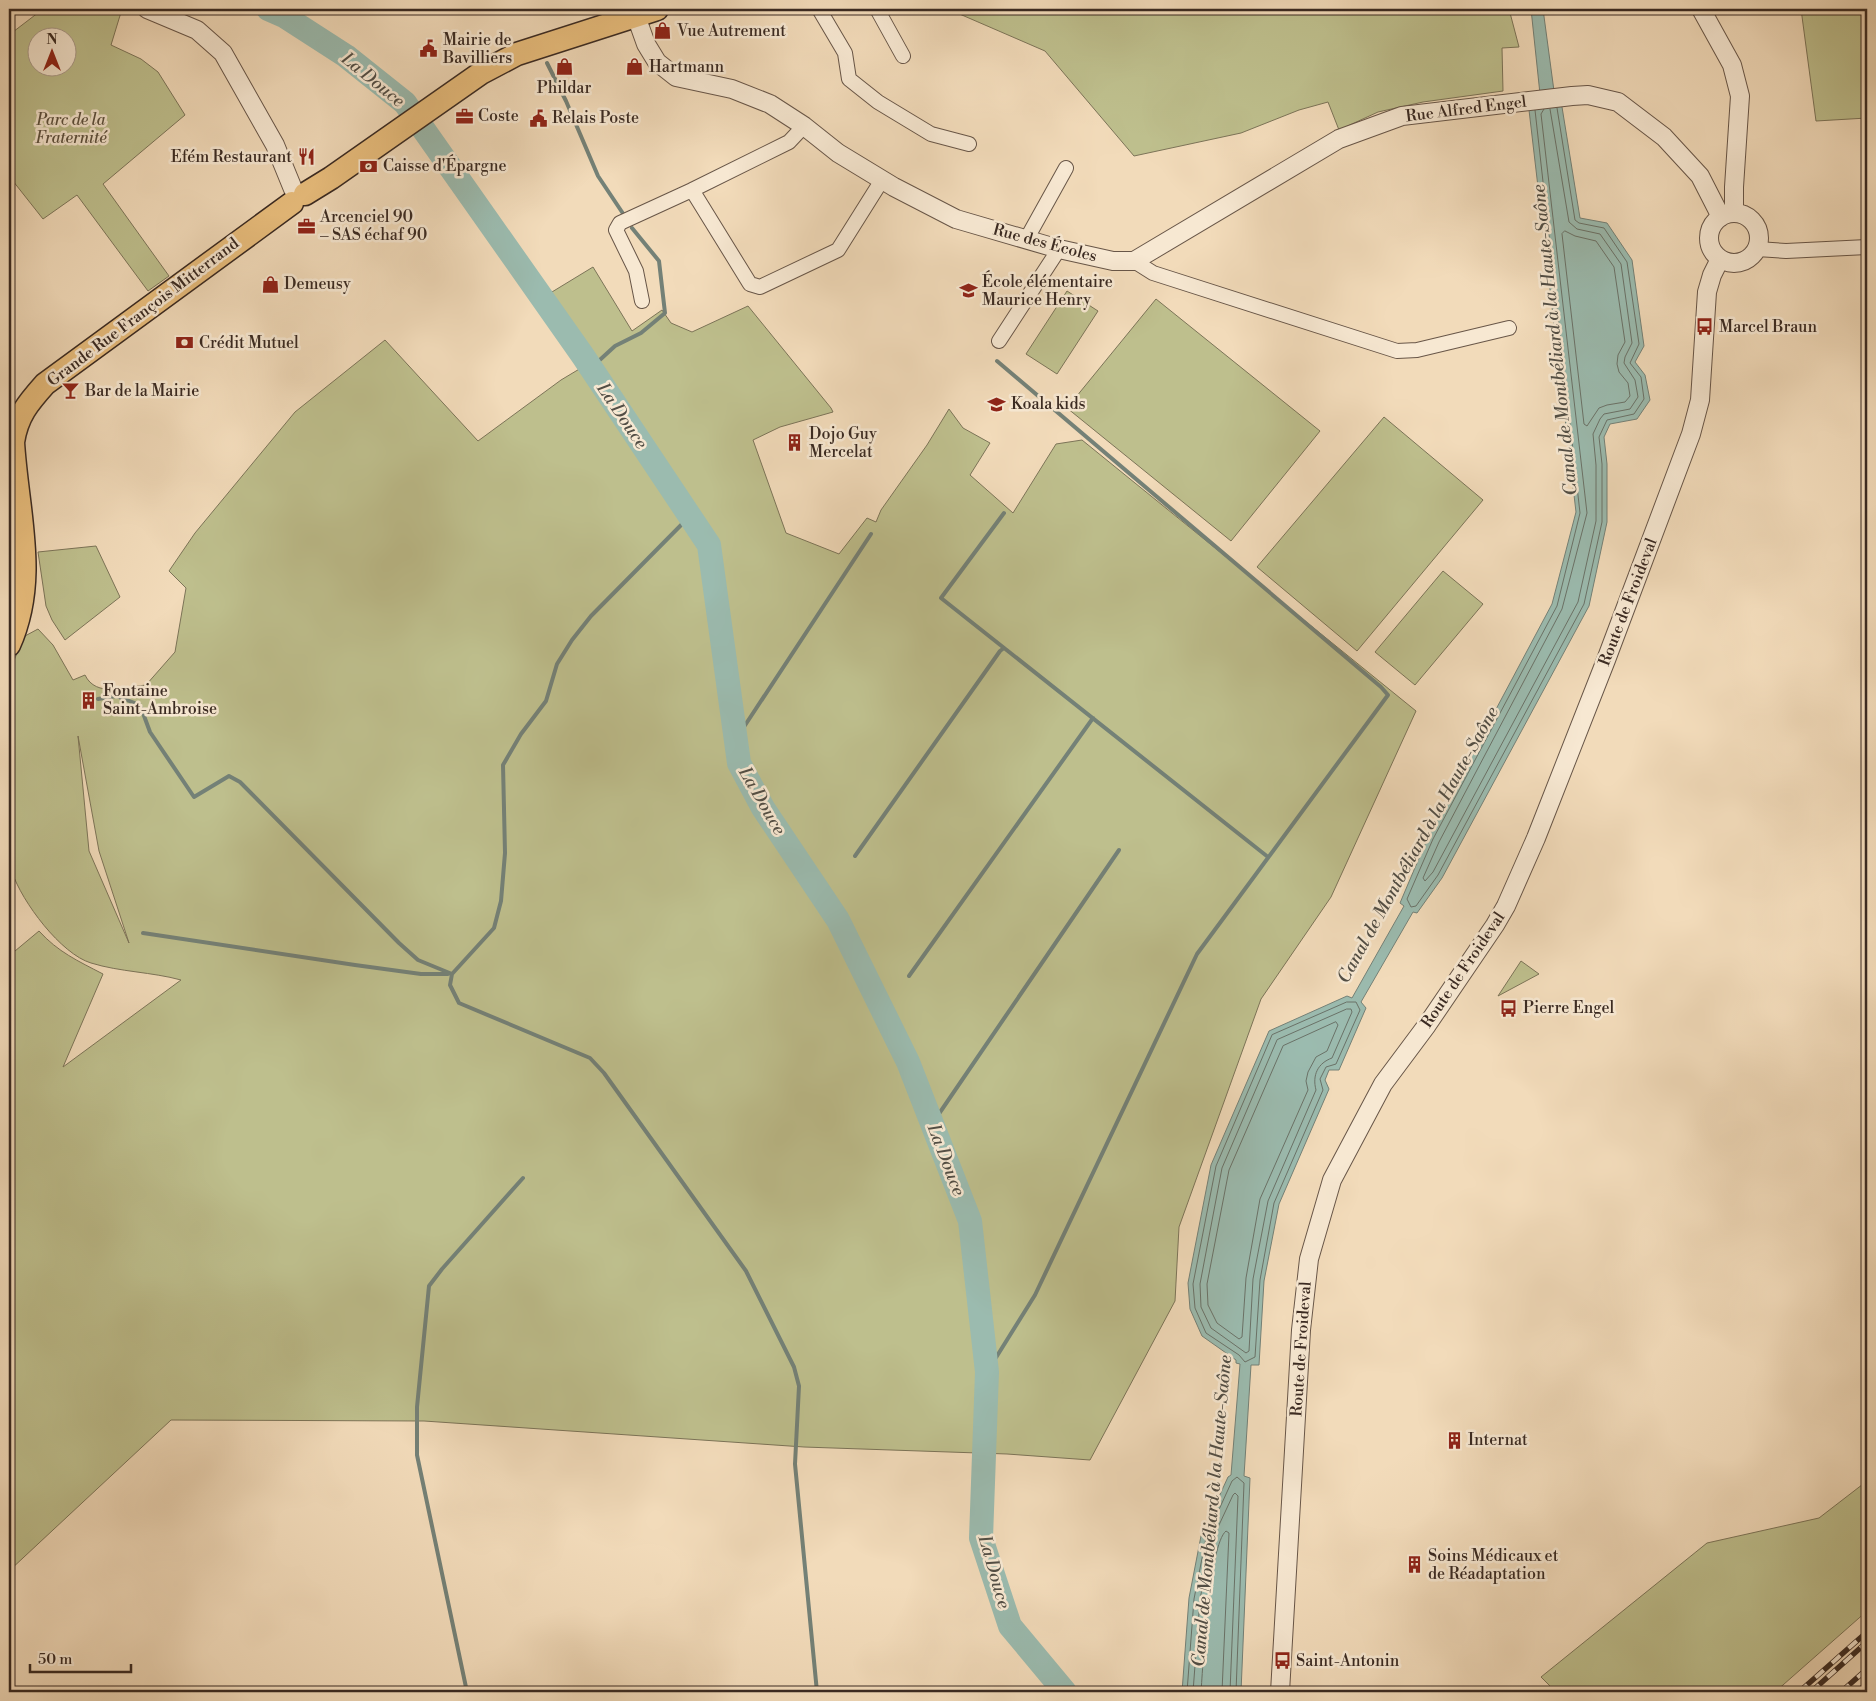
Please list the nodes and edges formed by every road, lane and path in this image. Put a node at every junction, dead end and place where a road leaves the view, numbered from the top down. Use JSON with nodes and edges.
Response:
{"nodes":[{"id":1,"x":147,"y":9,"type":"edge"},
{"id":2,"x":657,"y":9,"type":"edge"},
{"id":3,"x":819,"y":9,"type":"edge"},
{"id":4,"x":877,"y":9,"type":"edge"},
{"id":5,"x":1701,"y":9,"type":"edge"},
{"id":6,"x":634,"y":12,"type":"edge"},
{"id":7,"x":903,"y":56,"type":"dead end"},
{"id":8,"x":804,"y":126,"type":"junction"},
{"id":9,"x":969,"y":144,"type":"dead end"},
{"id":10,"x":1066,"y":168,"type":"dead end"},
{"id":11,"x":882,"y":180,"type":"junction"},
{"id":12,"x":692,"y":190,"type":"junction"},
{"id":13,"x":296,"y":195,"type":"junction"},
{"id":14,"x":1728,"y":215,"type":"junction"},
{"id":15,"x":1026,"y":240,"type":"junction"},
{"id":16,"x":1867,"y":247,"type":"edge"},
{"id":17,"x":1058,"y":249,"type":"junction"},
{"id":18,"x":1757,"y":249,"type":"junction"},
{"id":19,"x":1141,"y":256,"type":"junction"},
{"id":20,"x":1720,"y":259,"type":"junction"},
{"id":21,"x":642,"y":301,"type":"dead end"},
{"id":22,"x":1509,"y":328,"type":"dead end"},
{"id":23,"x":999,"y":341,"type":"dead end"},
{"id":24,"x":13,"y":420,"type":"edge"},
{"id":25,"x":9,"y":645,"type":"edge"},
{"id":26,"x":1280,"y":1692,"type":"edge"}],
"edges":[{"from":1,"to":13,"type":"street"},
{"from":2,"to":6,"type":"main road","name":"Grande Rue François Mitterrand"},
{"from":3,"to":9,"type":"street"},
{"from":4,"to":7,"type":"street"},
{"from":5,"to":14,"type":"street"},
{"from":6,"to":8,"type":"street","name":"Rue des Écoles"},
{"from":6,"to":13,"type":"main road","name":"Grande Rue François Mitterrand"},
{"from":8,"to":11,"type":"street","name":"Rue des Écoles"},
{"from":8,"to":12,"type":"street"},
{"from":10,"to":15,"type":"street"},
{"from":11,"to":12,"type":"street"},
{"from":11,"to":15,"type":"street","name":"Rue des Écoles"},
{"from":12,"to":21,"type":"street"},
{"from":13,"to":24,"type":"main road","name":"Grande Rue François Mitterrand"},
{"from":14,"to":18,"type":"street"},
{"from":14,"to":19,"type":"street","name":"Rue Alfred Engel"},
{"from":14,"to":20,"type":"street"},
{"from":15,"to":17,"type":"street","name":"Rue des Écoles"},
{"from":16,"to":18,"type":"street"},
{"from":17,"to":19,"type":"street","name":"Rue des Écoles"},
{"from":17,"to":23,"type":"street"},
{"from":18,"to":20,"type":"street"},
{"from":19,"to":22,"type":"street","name":"Rue des Écoles"},
{"from":20,"to":26,"type":"street","name":"Route de Froideval"},
{"from":24,"to":25,"type":"main road","name":"Grande Rue François Mitterrand"}]}
